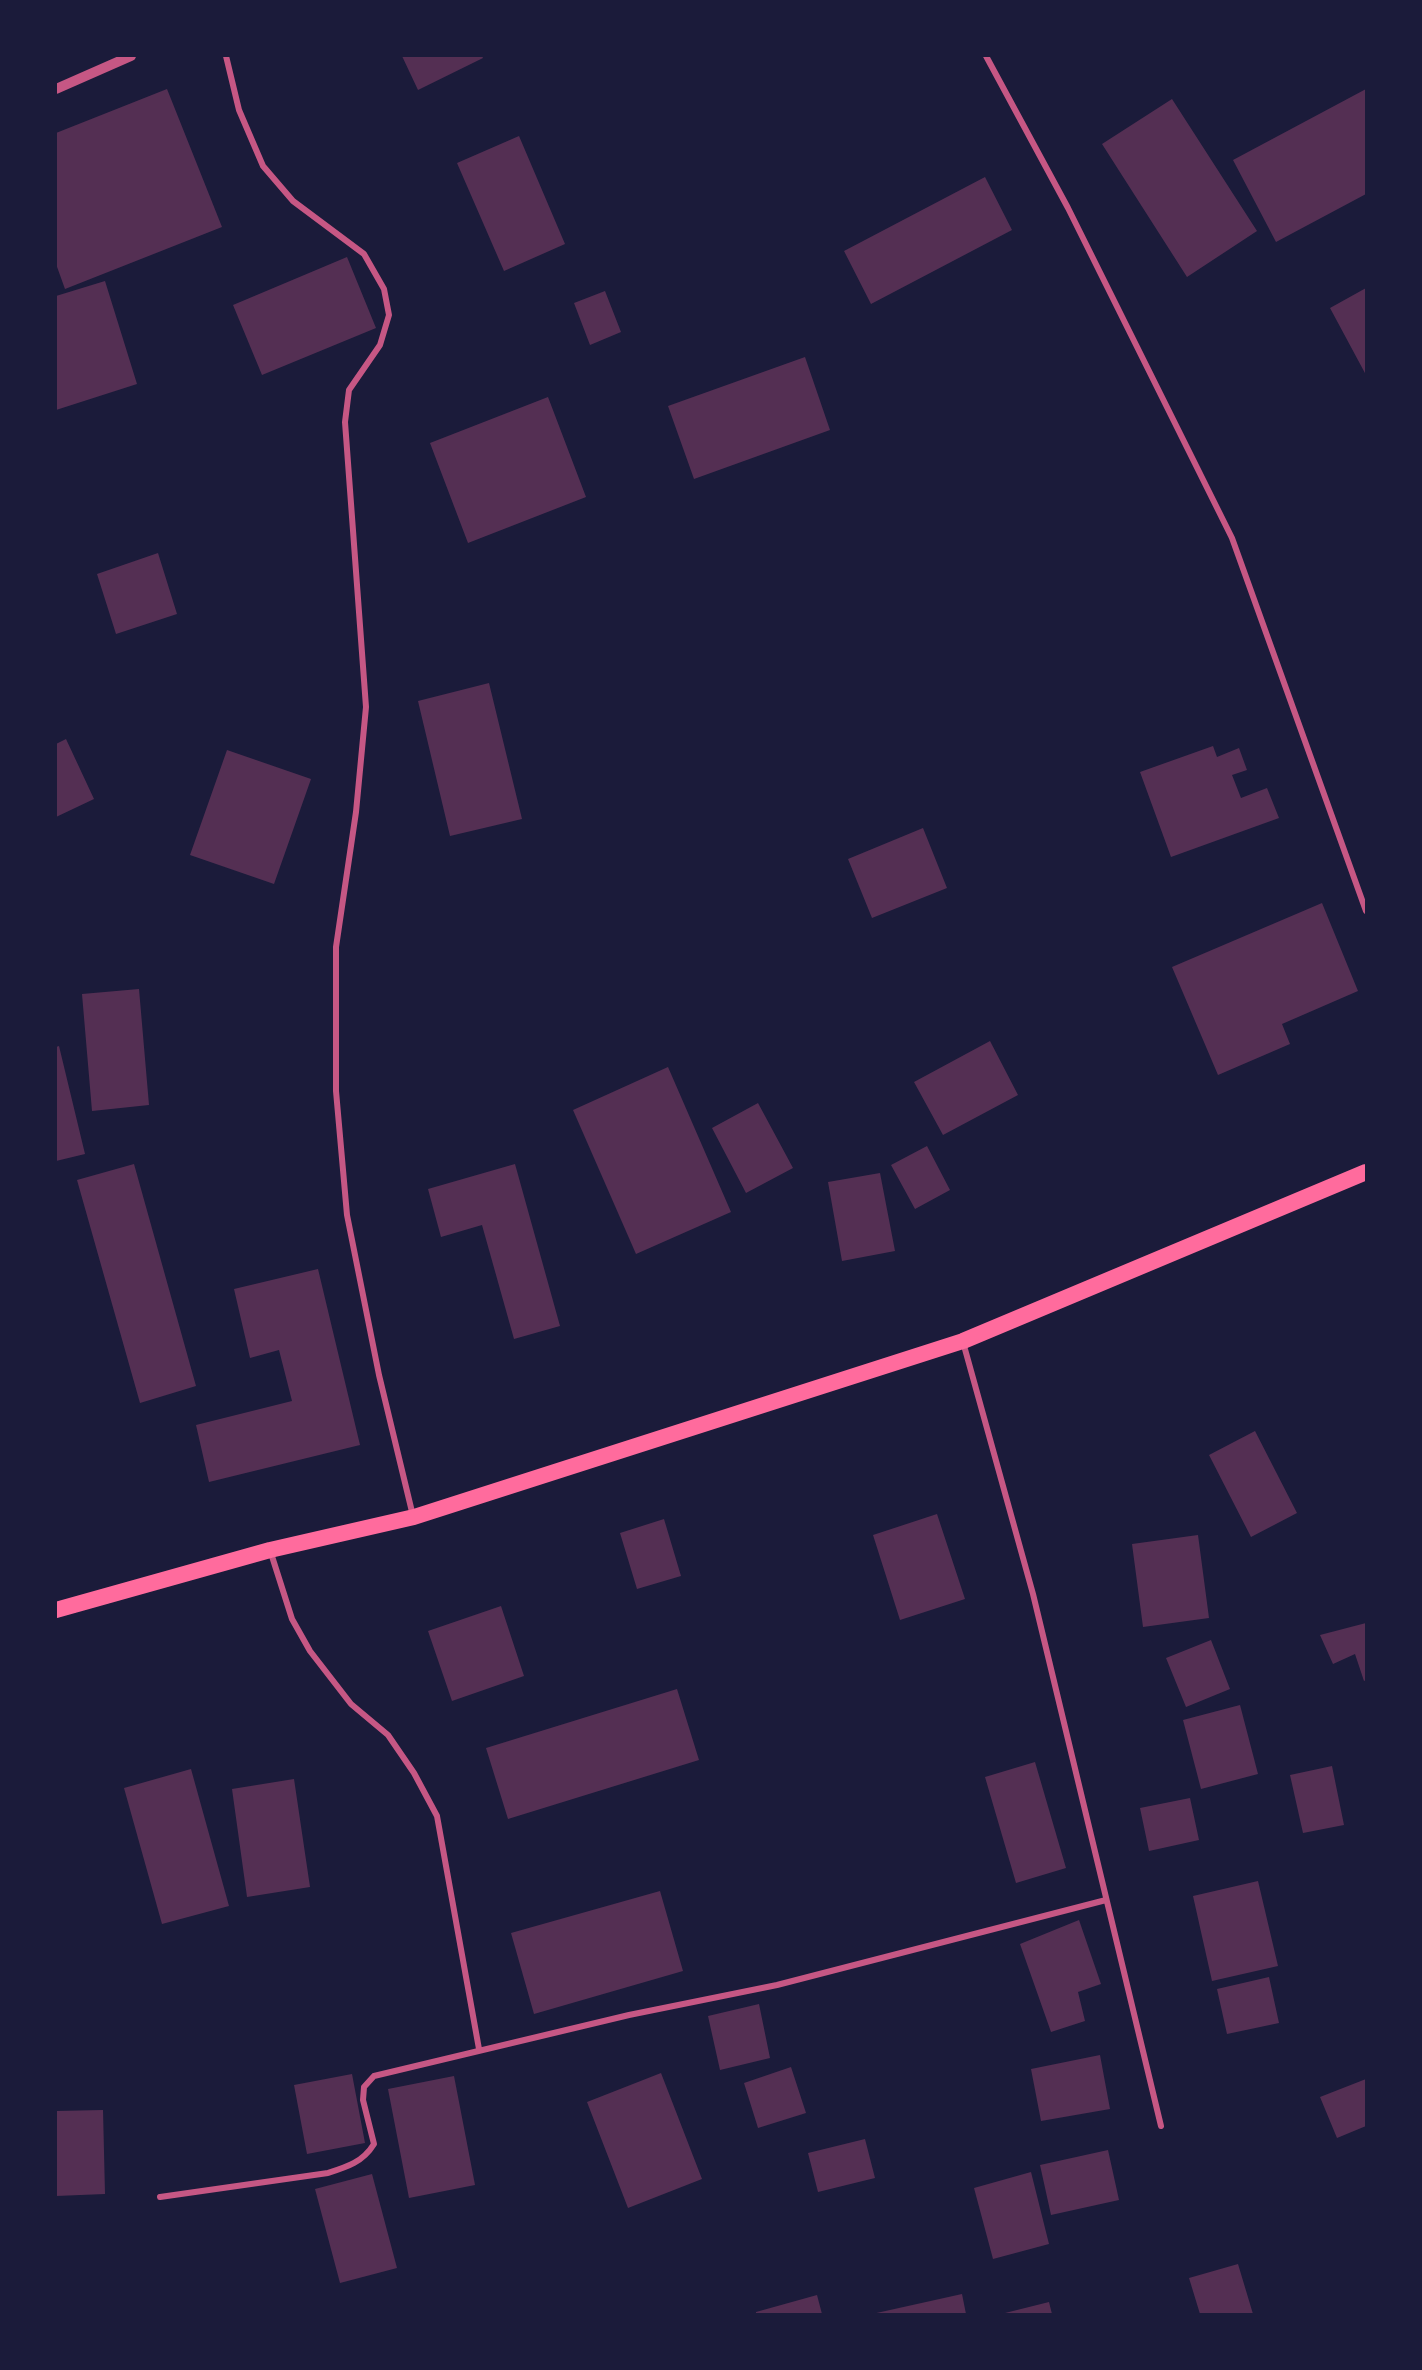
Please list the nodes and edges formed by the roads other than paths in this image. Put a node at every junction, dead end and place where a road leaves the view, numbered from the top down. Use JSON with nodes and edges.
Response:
{"nodes":[{"id":1,"x":131,"y":56,"type":"edge"},
{"id":2,"x":226,"y":56,"type":"edge"},
{"id":3,"x":986,"y":56,"type":"edge"},
{"id":4,"x":56,"y":89,"type":"edge"},
{"id":5,"x":1366,"y":911,"type":"edge"},
{"id":6,"x":1366,"y":1172,"type":"edge"},
{"id":7,"x":963,"y":1341,"type":"junction"},
{"id":8,"x":414,"y":1517,"type":"junction"},
{"id":9,"x":270,"y":1550,"type":"junction"},
{"id":10,"x":56,"y":1610,"type":"edge"},
{"id":11,"x":1106,"y":1900,"type":"junction"},
{"id":12,"x":479,"y":2049,"type":"junction"},
{"id":13,"x":1161,"y":2126,"type":"dead end"},
{"id":14,"x":160,"y":2197,"type":"dead end"}],
"edges":[{"from":1,"to":4,"type":"street"},
{"from":2,"to":8,"type":"street"},
{"from":3,"to":5,"type":"street"},
{"from":6,"to":7,"type":"highway"},
{"from":7,"to":8,"type":"highway"},
{"from":7,"to":11,"type":"street"},
{"from":8,"to":9,"type":"highway"},
{"from":9,"to":10,"type":"highway"},
{"from":9,"to":12,"type":"street"},
{"from":11,"to":12,"type":"street"},
{"from":11,"to":13,"type":"street"},
{"from":12,"to":14,"type":"street"}]}
